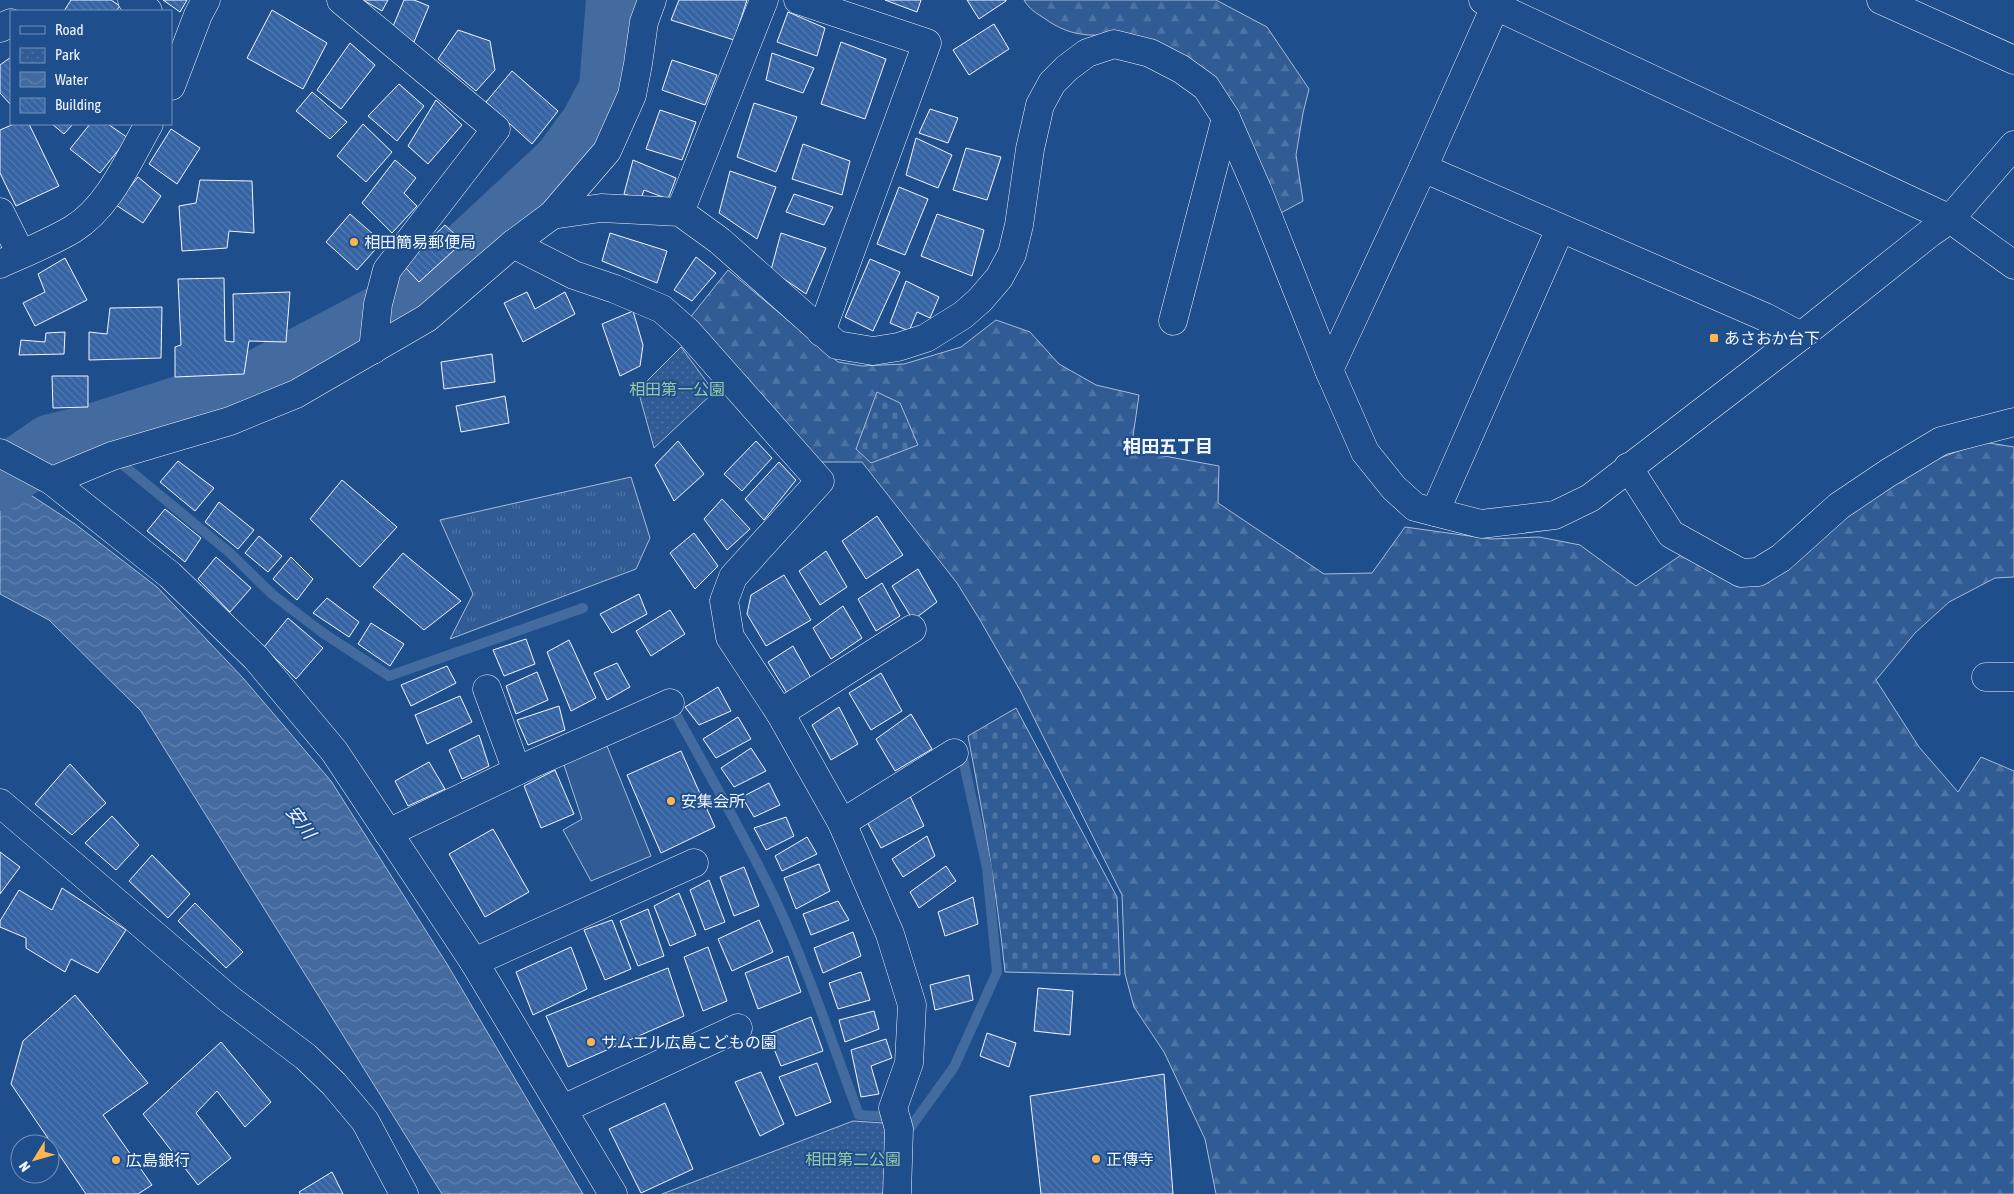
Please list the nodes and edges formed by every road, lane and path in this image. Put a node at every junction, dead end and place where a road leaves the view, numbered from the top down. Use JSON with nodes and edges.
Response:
{"nodes":[{"id":1,"x":132,"y":0,"type":"edge"},
{"id":2,"x":206,"y":0,"type":"edge"},
{"id":3,"x":341,"y":0,"type":"edge"},
{"id":4,"x":652,"y":0,"type":"edge"},
{"id":5,"x":764,"y":0,"type":"edge"},
{"id":6,"x":798,"y":0,"type":"edge"},
{"id":7,"x":1881,"y":0,"type":"edge"},
{"id":8,"x":1493,"y":2,"type":"edge"},
{"id":9,"x":147,"y":10,"type":"edge"},
{"id":10,"x":180,"y":34,"type":"edge"},
{"id":11,"x":2014,"y":60,"type":"edge"},
{"id":12,"x":172,"y":80,"type":"edge"},
{"id":13,"x":1226,"y":118,"type":"junction"},
{"id":14,"x":148,"y":125,"type":"edge"},
{"id":15,"x":2014,"y":145,"type":"edge"},
{"id":16,"x":1424,"y":168,"type":"junction"},
{"id":17,"x":0,"y":212,"type":"edge"},
{"id":18,"x":680,"y":212,"type":"junction"},
{"id":19,"x":552,"y":215,"type":"junction"},
{"id":20,"x":1950,"y":219,"type":"junction"},
{"id":21,"x":1560,"y":229,"type":"junction"},
{"id":22,"x":513,"y":244,"type":"junction"},
{"id":23,"x":10,"y":259,"type":"edge"},
{"id":24,"x":2014,"y":265,"type":"edge"},
{"id":25,"x":1173,"y":321,"type":"dead end"},
{"id":26,"x":821,"y":332,"type":"junction"},
{"id":27,"x":1801,"y":336,"type":"junction"},
{"id":28,"x":374,"y":342,"type":"junction"},
{"id":29,"x":1330,"y":370,"type":"junction"},
{"id":30,"x":2014,"y":422,"type":"edge"},
{"id":31,"x":0,"y":454,"type":"edge"},
{"id":32,"x":1628,"y":467,"type":"junction"},
{"id":33,"x":52,"y":481,"type":"junction"},
{"id":34,"x":1435,"y":512,"type":"junction"},
{"id":35,"x":912,"y":629,"type":"dead end"},
{"id":36,"x":1986,"y":677,"type":"dead end"},
{"id":37,"x":2014,"y":677,"type":"edge"},
{"id":38,"x":487,"y":689,"type":"dead end"},
{"id":39,"x":670,"y":703,"type":"dead end"},
{"id":40,"x":780,"y":713,"type":"junction"},
{"id":41,"x":954,"y":753,"type":"dead end"},
{"id":42,"x":516,"y":771,"type":"junction"},
{"id":43,"x":0,"y":803,"type":"edge"},
{"id":44,"x":842,"y":823,"type":"junction"},
{"id":45,"x":388,"y":833,"type":"junction"},
{"id":46,"x":694,"y":862,"type":"dead end"},
{"id":47,"x":474,"y":962,"type":"junction"},
{"id":48,"x":738,"y":1028,"type":"dead end"},
{"id":49,"x":563,"y":1109,"type":"junction"},
{"id":50,"x":404,"y":1194,"type":"edge"},
{"id":51,"x":613,"y":1194,"type":"edge"},
{"id":52,"x":897,"y":1194,"type":"edge"}],
"edges":[{"from":1,"to":9,"type":"street"},
{"from":2,"to":10,"type":"street"},
{"from":3,"to":28,"type":"street"},
{"from":4,"to":19,"type":"street"},
{"from":5,"to":18,"type":"street"},
{"from":6,"to":26,"type":"street"},
{"from":7,"to":11,"type":"street"},
{"from":8,"to":16,"type":"street"},
{"from":8,"to":20,"type":"street"},
{"from":10,"to":12,"type":"street"},
{"from":13,"to":25,"type":"street"},
{"from":13,"to":26,"type":"street"},
{"from":13,"to":29,"type":"street"},
{"from":14,"to":23,"type":"street"},
{"from":15,"to":20,"type":"street"},
{"from":16,"to":21,"type":"street"},
{"from":16,"to":29,"type":"street"},
{"from":17,"to":23,"type":"street"},
{"from":18,"to":19,"type":"street"},
{"from":18,"to":26,"type":"street"},
{"from":19,"to":22,"type":"street"},
{"from":20,"to":24,"type":"street"},
{"from":20,"to":27,"type":"street"},
{"from":21,"to":27,"type":"street"},
{"from":21,"to":34,"type":"street"},
{"from":22,"to":28,"type":"street"},
{"from":22,"to":40,"type":"street"},
{"from":27,"to":32,"type":"street"},
{"from":28,"to":33,"type":"street"},
{"from":29,"to":34,"type":"street"},
{"from":30,"to":32,"type":"street"},
{"from":31,"to":33,"type":"street"},
{"from":32,"to":34,"type":"street"},
{"from":33,"to":45,"type":"street"},
{"from":35,"to":40,"type":"street"},
{"from":36,"to":37,"type":"street"},
{"from":38,"to":42,"type":"street"},
{"from":39,"to":42,"type":"street"},
{"from":40,"to":44,"type":"street"},
{"from":41,"to":44,"type":"street"},
{"from":42,"to":45,"type":"street"},
{"from":43,"to":50,"type":"street"},
{"from":44,"to":52,"type":"street"},
{"from":45,"to":47,"type":"street"},
{"from":46,"to":47,"type":"street"},
{"from":47,"to":49,"type":"street"},
{"from":48,"to":49,"type":"street"},
{"from":49,"to":51,"type":"street"}]}
